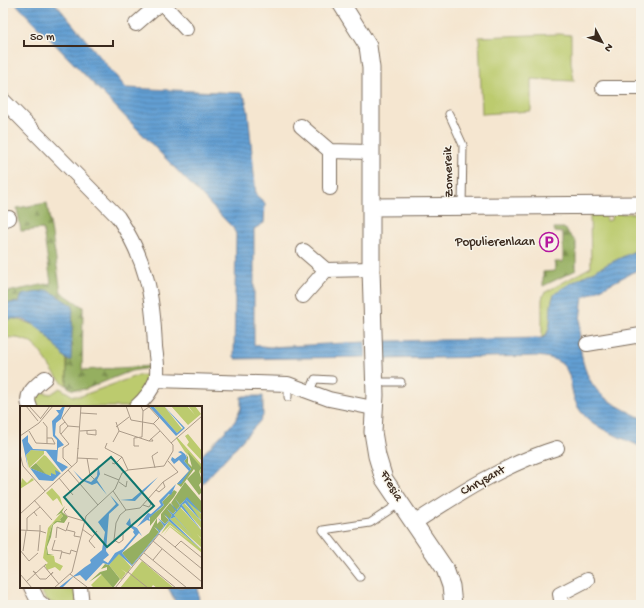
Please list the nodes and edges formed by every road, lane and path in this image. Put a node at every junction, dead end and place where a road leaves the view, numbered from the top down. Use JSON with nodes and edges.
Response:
{"nodes":[{"id":1,"x":161,"y":3,"type":"edge"},
{"id":2,"x":340,"y":3,"type":"edge"},
{"id":3,"x":136,"y":24,"type":"dead end"},
{"id":4,"x":186,"y":28,"type":"dead end"},
{"id":5,"x":604,"y":88,"type":"dead end"},
{"id":6,"x":641,"y":88,"type":"edge"},
{"id":7,"x":3,"y":100,"type":"edge"},
{"id":8,"x":449,"y":114,"type":"dead end"},
{"id":9,"x":301,"y":126,"type":"dead end"},
{"id":10,"x":330,"y":152,"type":"junction"},
{"id":11,"x":370,"y":152,"type":"junction"},
{"id":12,"x":330,"y":188,"type":"dead end"},
{"id":13,"x":641,"y":205,"type":"edge"},
{"id":14,"x":372,"y":207,"type":"junction"},
{"id":15,"x":462,"y":208,"type":"junction"},
{"id":16,"x":304,"y":251,"type":"dead end"},
{"id":17,"x":371,"y":269,"type":"junction"},
{"id":18,"x":326,"y":270,"type":"junction"},
{"id":19,"x":303,"y":296,"type":"dead end"},
{"id":20,"x":641,"y":336,"type":"edge"},
{"id":21,"x":587,"y":344,"type":"dead end"},
{"id":22,"x":46,"y":378,"type":"dead end"},
{"id":23,"x":156,"y":380,"type":"junction"},
{"id":24,"x":332,"y":380,"type":"dead end"},
{"id":25,"x":374,"y":382,"type":"junction"},
{"id":26,"x":401,"y":382,"type":"dead end"},
{"id":27,"x":310,"y":392,"type":"junction"},
{"id":28,"x":30,"y":406,"type":"edge"},
{"id":29,"x":137,"y":406,"type":"edge"},
{"id":30,"x":373,"y":408,"type":"junction"},
{"id":31,"x":557,"y":448,"type":"dead end"},
{"id":32,"x":400,"y":503,"type":"junction"},
{"id":33,"x":414,"y":523,"type":"junction"},
{"id":34,"x":360,"y":577,"type":"dead end"},
{"id":35,"x":587,"y":580,"type":"dead end"},
{"id":36,"x":32,"y":588,"type":"edge"},
{"id":37,"x":80,"y":588,"type":"edge"},
{"id":38,"x":43,"y":605,"type":"edge"},
{"id":39,"x":82,"y":605,"type":"edge"},
{"id":40,"x":453,"y":605,"type":"edge"},
{"id":41,"x":562,"y":605,"type":"edge"}],
"edges":[{"from":1,"to":3,"type":"street"},
{"from":1,"to":4,"type":"street"},
{"from":2,"to":11,"type":"street"},
{"from":5,"to":6,"type":"street"},
{"from":7,"to":23,"type":"street"},
{"from":8,"to":15,"type":"lane","name":"Zomereik"},
{"from":9,"to":10,"type":"street"},
{"from":10,"to":11,"type":"street"},
{"from":10,"to":12,"type":"street"},
{"from":11,"to":14,"type":"street"},
{"from":13,"to":15,"type":"street"},
{"from":14,"to":15,"type":"street"},
{"from":14,"to":17,"type":"street"},
{"from":16,"to":18,"type":"street"},
{"from":17,"to":18,"type":"street"},
{"from":17,"to":25,"type":"street","name":"Fresia"},
{"from":18,"to":19,"type":"street"},
{"from":20,"to":21,"type":"street"},
{"from":22,"to":28,"type":"street"},
{"from":23,"to":27,"type":"street"},
{"from":23,"to":29,"type":"street"},
{"from":24,"to":27,"type":"lane"},
{"from":25,"to":26,"type":"lane"},
{"from":25,"to":30,"type":"street","name":"Fresia"},
{"from":27,"to":30,"type":"street"},
{"from":30,"to":32,"type":"street","name":"Fresia"},
{"from":31,"to":33,"type":"street","name":"Chrysant"},
{"from":32,"to":33,"type":"street","name":"Fresia"},
{"from":32,"to":34,"type":"lane"},
{"from":33,"to":40,"type":"street","name":"Fresia"},
{"from":35,"to":41,"type":"street"},
{"from":36,"to":38,"type":"street"},
{"from":37,"to":39,"type":"street"}]}
